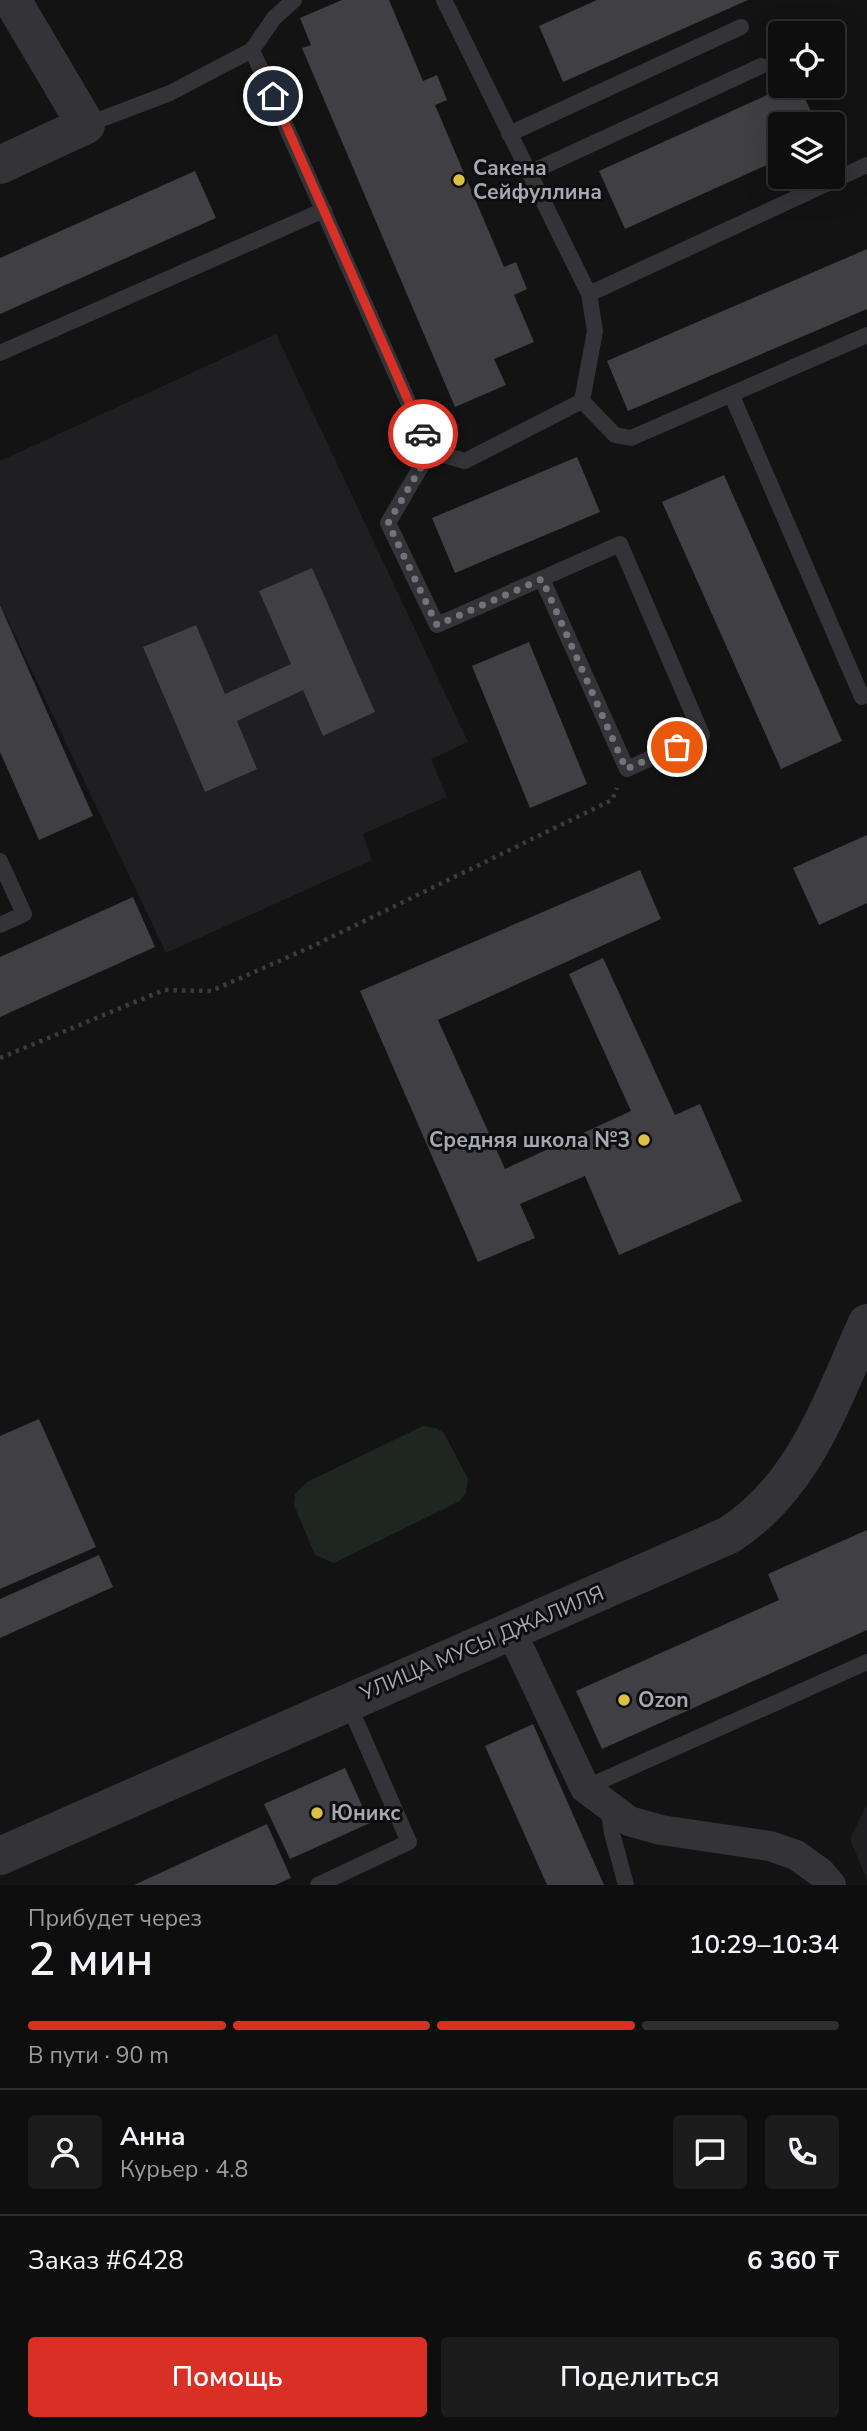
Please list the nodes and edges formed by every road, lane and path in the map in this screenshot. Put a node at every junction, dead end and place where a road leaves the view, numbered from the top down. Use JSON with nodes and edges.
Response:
{"nodes":[{"id":1,"x":12,"y":0,"type":"edge"},
{"id":2,"x":294,"y":0,"type":"edge"},
{"id":3,"x":444,"y":0,"type":"edge"},
{"id":4,"x":741,"y":27,"type":"dead end"},
{"id":5,"x":253,"y":50,"type":"junction"},
{"id":6,"x":761,"y":66,"type":"dead end"},
{"id":7,"x":86,"y":125,"type":"junction"},
{"id":8,"x":509,"y":134,"type":"junction"},
{"id":9,"x":0,"y":165,"type":"edge"},
{"id":10,"x":867,"y":165,"type":"edge"},
{"id":11,"x":529,"y":173,"type":"junction"},
{"id":12,"x":324,"y":211,"type":"junction"},
{"id":13,"x":589,"y":294,"type":"junction"},
{"id":14,"x":867,"y":335,"type":"edge"},
{"id":15,"x":0,"y":353,"type":"edge"},
{"id":16,"x":732,"y":396,"type":"junction"},
{"id":17,"x":582,"y":401,"type":"junction"},
{"id":18,"x":430,"y":452,"type":"junction"},
{"id":19,"x":542,"y":579,"type":"junction"},
{"id":20,"x":862,"y":697,"type":"dead end"},
{"id":21,"x":626,"y":769,"type":"junction"},
{"id":22,"x":0,"y":861,"type":"edge"},
{"id":23,"x":0,"y":925,"type":"edge"},
{"id":24,"x":0,"y":1058,"type":"edge"},
{"id":25,"x":867,"y":1323,"type":"edge"},
{"id":26,"x":510,"y":1631,"type":"junction"},
{"id":27,"x":867,"y":1662,"type":"edge"},
{"id":28,"x":347,"y":1701,"type":"junction"},
{"id":29,"x":585,"y":1788,"type":"junction"},
{"id":30,"x":608,"y":1806,"type":"junction"},
{"id":31,"x":0,"y":1856,"type":"edge"},
{"id":32,"x":826,"y":1879,"type":"edge"},
{"id":33,"x":318,"y":1885,"type":"edge"},
{"id":34,"x":626,"y":1885,"type":"edge"}],
"edges":[{"from":1,"to":7,"type":"street"},
{"from":2,"to":5,"type":"lane"},
{"from":3,"to":8,"type":"lane"},
{"from":4,"to":8,"type":"lane"},
{"from":5,"to":7,"type":"lane"},
{"from":5,"to":12,"type":"lane"},
{"from":6,"to":11,"type":"lane"},
{"from":7,"to":9,"type":"street"},
{"from":8,"to":11,"type":"lane"},
{"from":10,"to":13,"type":"lane"},
{"from":11,"to":13,"type":"lane"},
{"from":12,"to":15,"type":"lane"},
{"from":12,"to":18,"type":"lane"},
{"from":13,"to":17,"type":"lane"},
{"from":14,"to":16,"type":"lane"},
{"from":16,"to":17,"type":"lane"},
{"from":16,"to":20,"type":"lane"},
{"from":17,"to":18,"type":"lane"},
{"from":18,"to":19,"type":"lane"},
{"from":19,"to":21,"type":"lane"},
{"from":19,"to":21,"type":"lane"},
{"from":21,"to":24,"type":"path"},
{"from":22,"to":23,"type":"lane"},
{"from":25,"to":26,"type":"street","name":"УЛИЦА МУСЫ ДЖАЛИЛЯ"},
{"from":26,"to":28,"type":"street","name":"УЛИЦА МУСЫ ДЖАЛИЛЯ"},
{"from":26,"to":29,"type":"street"},
{"from":27,"to":29,"type":"lane"},
{"from":28,"to":31,"type":"street","name":"УЛИЦА МУСЫ ДЖАЛИЛЯ"},
{"from":28,"to":33,"type":"lane"},
{"from":29,"to":30,"type":"street"},
{"from":30,"to":32,"type":"street"},
{"from":30,"to":34,"type":"lane"}]}
